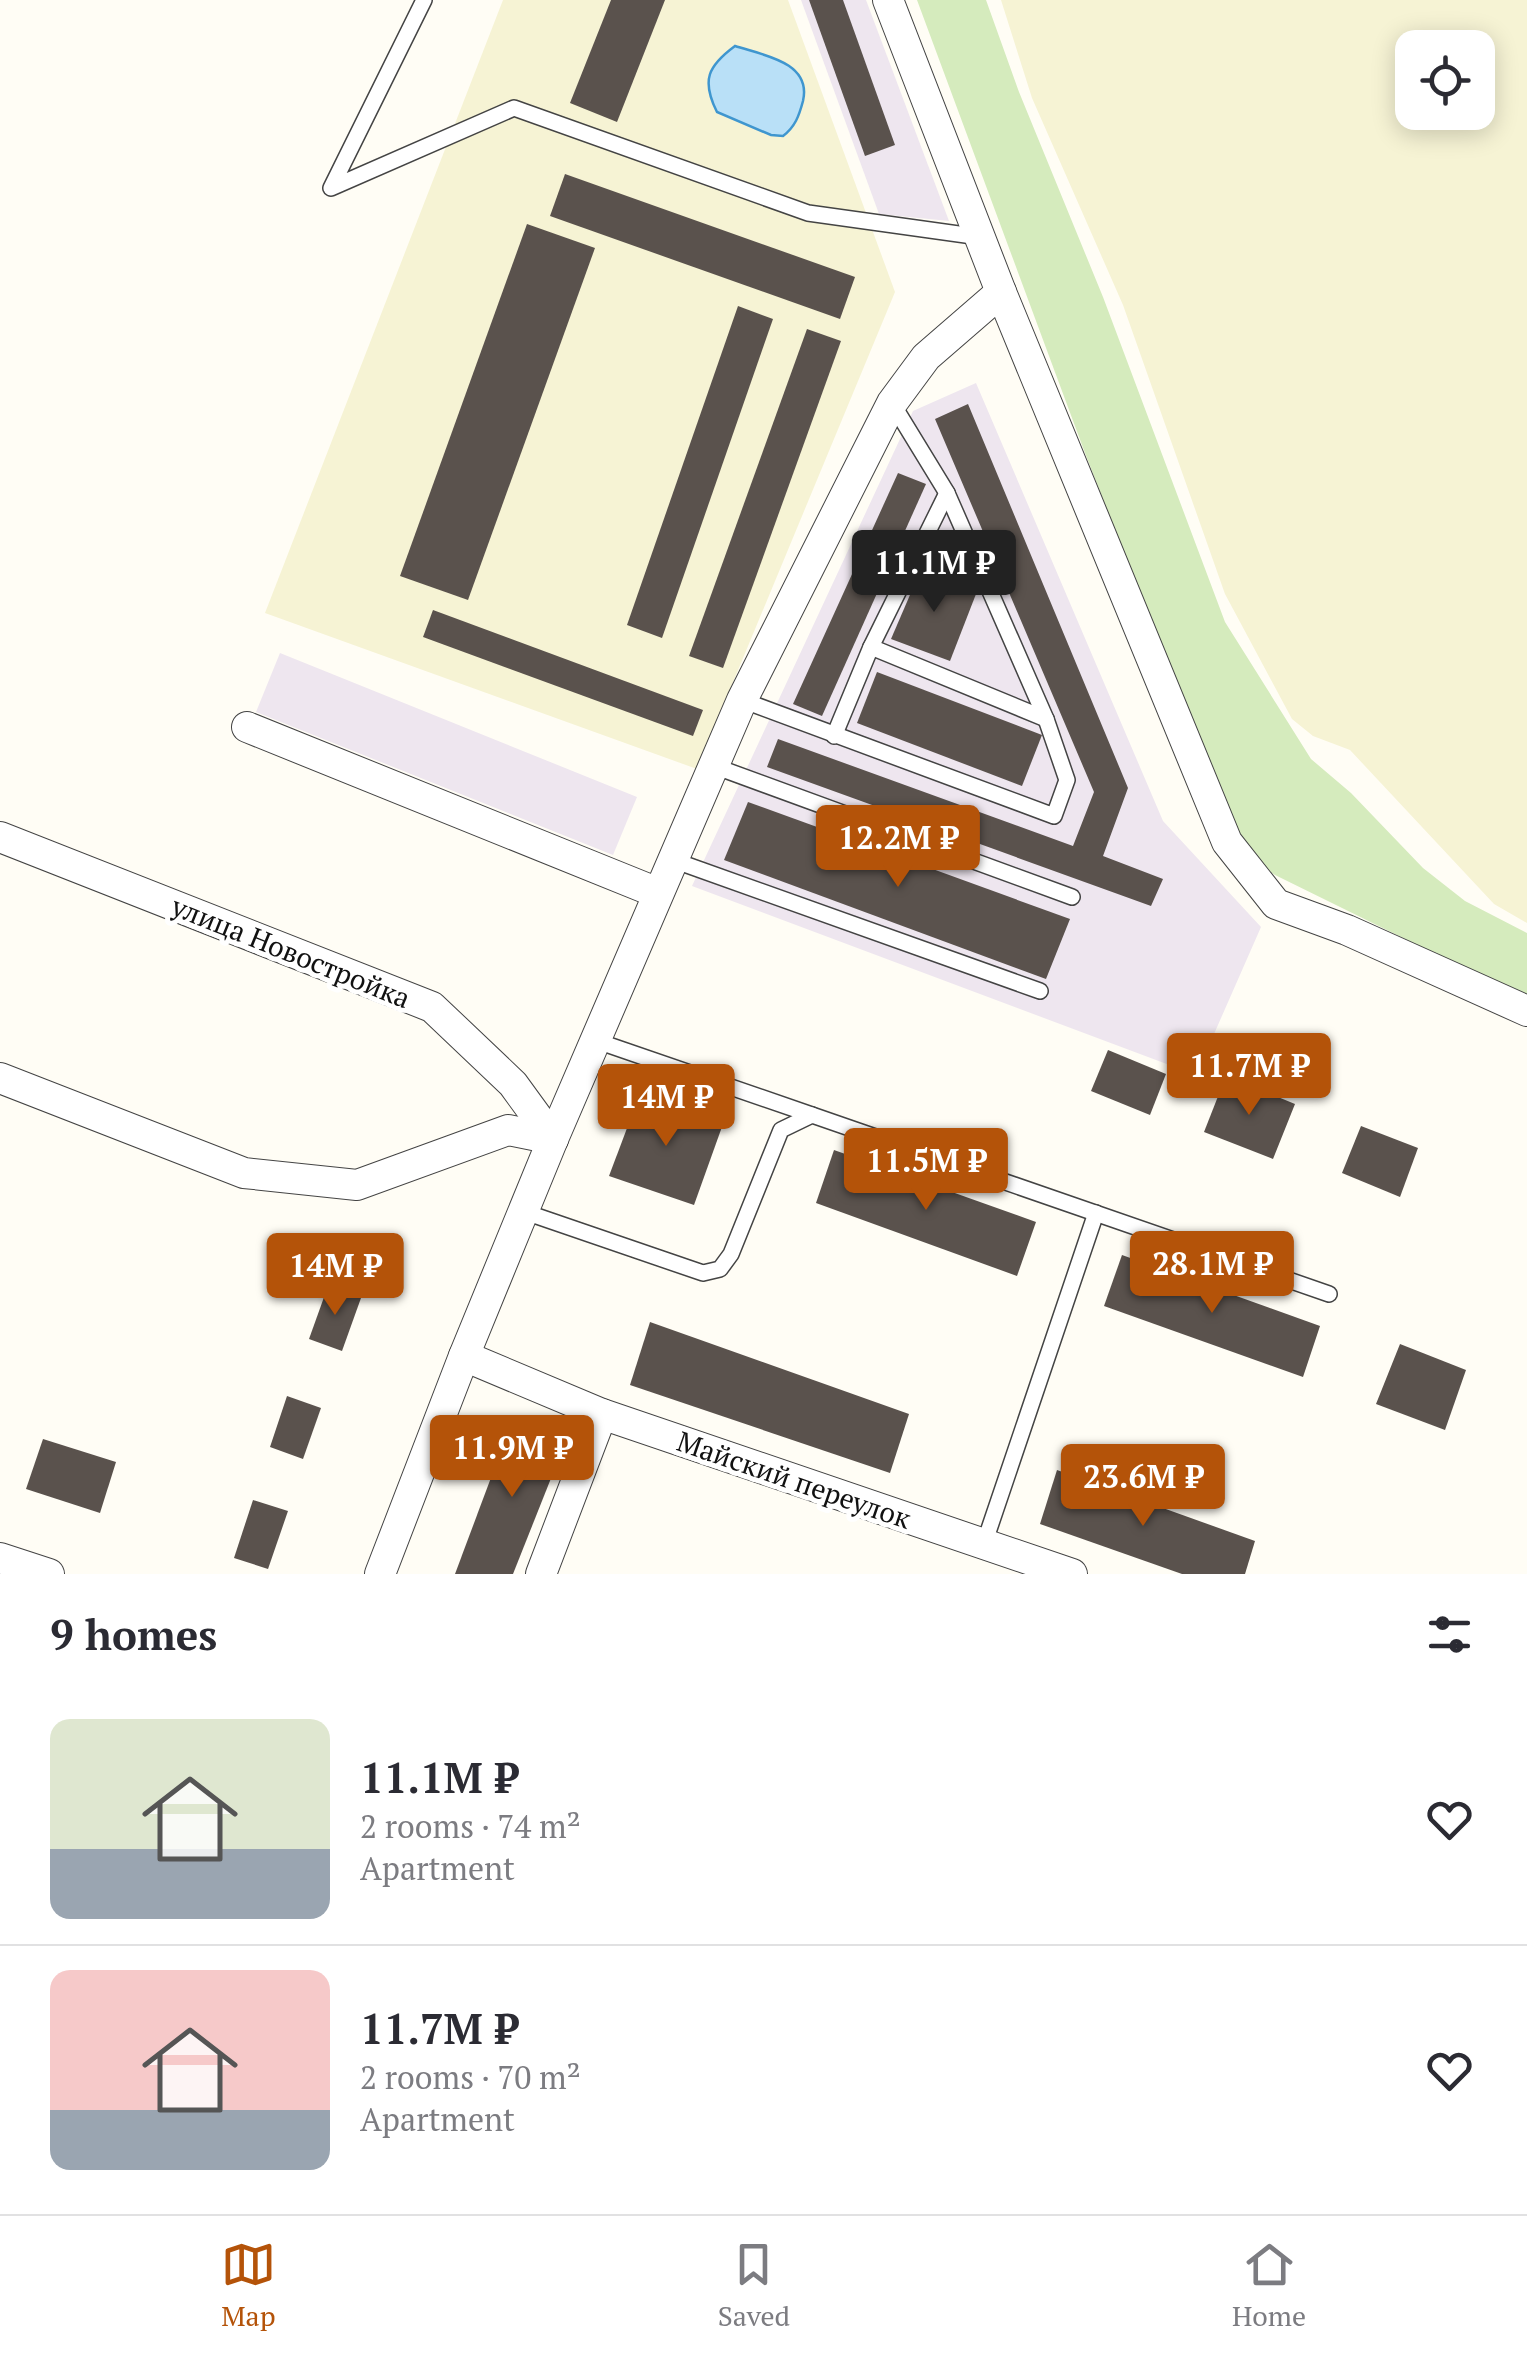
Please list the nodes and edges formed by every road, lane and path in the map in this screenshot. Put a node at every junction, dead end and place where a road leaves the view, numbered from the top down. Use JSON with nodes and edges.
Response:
{"nodes":[{"id":1,"x":424,"y":0,"type":"edge"},
{"id":2,"x":888,"y":0,"type":"edge"},
{"id":3,"x":980,"y":237,"type":"junction"},
{"id":4,"x":1001,"y":292,"type":"junction"},
{"id":5,"x":892,"y":403,"type":"junction"},
{"id":6,"x":947,"y":492,"type":"junction"},
{"id":7,"x":870,"y":647,"type":"junction"},
{"id":8,"x":742,"y":700,"type":"junction"},
{"id":9,"x":1046,"y":719,"type":"junction"},
{"id":10,"x":247,"y":727,"type":"dead end"},
{"id":11,"x":834,"y":736,"type":"junction"},
{"id":12,"x":714,"y":766,"type":"junction"},
{"id":13,"x":0,"y":837,"type":"edge"},
{"id":14,"x":673,"y":860,"type":"junction"},
{"id":15,"x":658,"y":893,"type":"junction"},
{"id":16,"x":1072,"y":897,"type":"dead end"},
{"id":17,"x":1040,"y":991,"type":"dead end"},
{"id":18,"x":1527,"y":1011,"type":"edge"},
{"id":19,"x":597,"y":1041,"type":"junction"},
{"id":20,"x":0,"y":1078,"type":"edge"},
{"id":21,"x":812,"y":1116,"type":"junction"},
{"id":22,"x":553,"y":1139,"type":"junction"},
{"id":23,"x":525,"y":1212,"type":"junction"},
{"id":24,"x":1096,"y":1213,"type":"junction"},
{"id":25,"x":1329,"y":1294,"type":"dead end"},
{"id":26,"x":464,"y":1356,"type":"junction"},
{"id":27,"x":602,"y":1414,"type":"junction"},
{"id":28,"x":984,"y":1544,"type":"junction"},
{"id":29,"x":0,"y":1558,"type":"edge"},
{"id":30,"x":49,"y":1574,"type":"edge"},
{"id":31,"x":380,"y":1574,"type":"edge"},
{"id":32,"x":540,"y":1574,"type":"edge"},
{"id":33,"x":1072,"y":1574,"type":"edge"}],
"edges":[{"from":1,"to":3,"type":"lane"},
{"from":2,"to":3,"type":"street"},
{"from":3,"to":4,"type":"street"},
{"from":4,"to":5,"type":"street"},
{"from":4,"to":18,"type":"street"},
{"from":5,"to":6,"type":"lane"},
{"from":5,"to":8,"type":"street"},
{"from":6,"to":7,"type":"lane"},
{"from":6,"to":9,"type":"lane"},
{"from":7,"to":9,"type":"lane"},
{"from":7,"to":11,"type":"lane"},
{"from":8,"to":11,"type":"lane"},
{"from":8,"to":12,"type":"street"},
{"from":9,"to":11,"type":"lane"},
{"from":10,"to":15,"type":"street"},
{"from":12,"to":14,"type":"street"},
{"from":12,"to":16,"type":"lane"},
{"from":13,"to":22,"type":"street","name":"улица Новостройка"},
{"from":14,"to":15,"type":"street"},
{"from":14,"to":17,"type":"lane"},
{"from":15,"to":19,"type":"street"},
{"from":19,"to":21,"type":"lane"},
{"from":19,"to":22,"type":"street"},
{"from":20,"to":22,"type":"street"},
{"from":21,"to":23,"type":"lane"},
{"from":21,"to":24,"type":"lane"},
{"from":22,"to":23,"type":"street"},
{"from":23,"to":26,"type":"street"},
{"from":24,"to":25,"type":"lane"},
{"from":24,"to":28,"type":"lane"},
{"from":26,"to":27,"type":"street","name":"Майский переулок"},
{"from":26,"to":31,"type":"street"},
{"from":27,"to":28,"type":"street","name":"Майский переулок"},
{"from":27,"to":32,"type":"street"},
{"from":28,"to":33,"type":"street","name":"Майский переулок"},
{"from":29,"to":30,"type":"street"}]}
